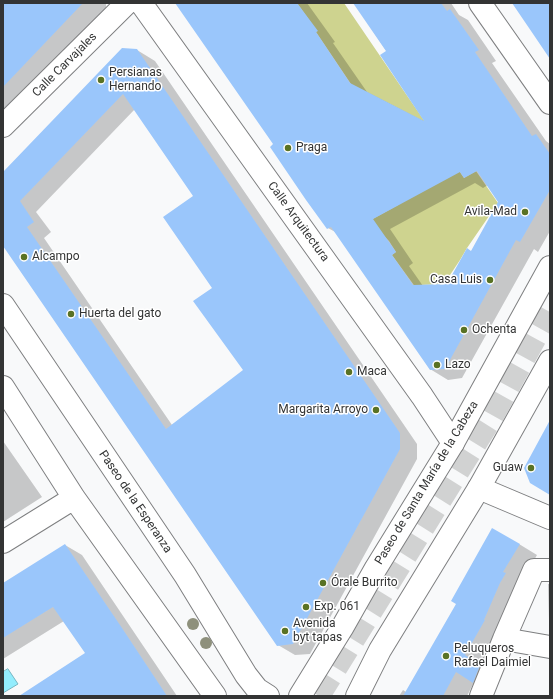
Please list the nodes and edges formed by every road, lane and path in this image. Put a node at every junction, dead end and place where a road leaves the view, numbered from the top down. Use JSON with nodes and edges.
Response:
{"nodes":[{"id":1,"x":127,"y":3,"type":"edge"},
{"id":2,"x":141,"y":3,"type":"edge"},
{"id":3,"x":480,"y":3,"type":"edge"},
{"id":4,"x":550,"y":103,"type":"edge"},
{"id":5,"x":3,"y":126,"type":"edge"},
{"id":6,"x":550,"y":267,"type":"edge"},
{"id":7,"x":3,"y":305,"type":"edge"},
{"id":8,"x":550,"y":362,"type":"edge"},
{"id":9,"x":3,"y":387,"type":"edge"},
{"id":10,"x":453,"y":443,"type":"junction"},
{"id":11,"x":479,"y":488,"type":"junction"},
{"id":12,"x":74,"y":498,"type":"junction"},
{"id":13,"x":550,"y":518,"type":"edge"},
{"id":14,"x":3,"y":542,"type":"edge"},
{"id":15,"x":550,"y":570,"type":"edge"},
{"id":16,"x":504,"y":639,"type":"junction"},
{"id":17,"x":550,"y":647,"type":"edge"},
{"id":18,"x":215,"y":696,"type":"edge"},
{"id":19,"x":268,"y":696,"type":"edge"},
{"id":20,"x":300,"y":696,"type":"edge"},
{"id":21,"x":357,"y":696,"type":"edge"},
{"id":22,"x":481,"y":696,"type":"edge"}],
"edges":[{"from":1,"to":5,"type":"street","name":"Calle Carvajales"},
{"from":2,"to":10,"type":"street","name":"Calle Arquitectura"},
{"from":3,"to":4,"type":"street"},
{"from":6,"to":10,"type":"street","name":"Paseo de Santa María de la Cabeza"},
{"from":7,"to":19,"type":"street","name":"Paseo de la Esperanza"},
{"from":8,"to":11,"type":"street"},
{"from":9,"to":12,"type":"street"},
{"from":10,"to":20,"type":"street","name":"Paseo de Santa María de la Cabeza"},
{"from":11,"to":13,"type":"street"},
{"from":11,"to":21,"type":"street"},
{"from":12,"to":14,"type":"street"},
{"from":12,"to":18,"type":"street"},
{"from":15,"to":16,"type":"street"},
{"from":16,"to":17,"type":"street"},
{"from":16,"to":22,"type":"street"}]}
